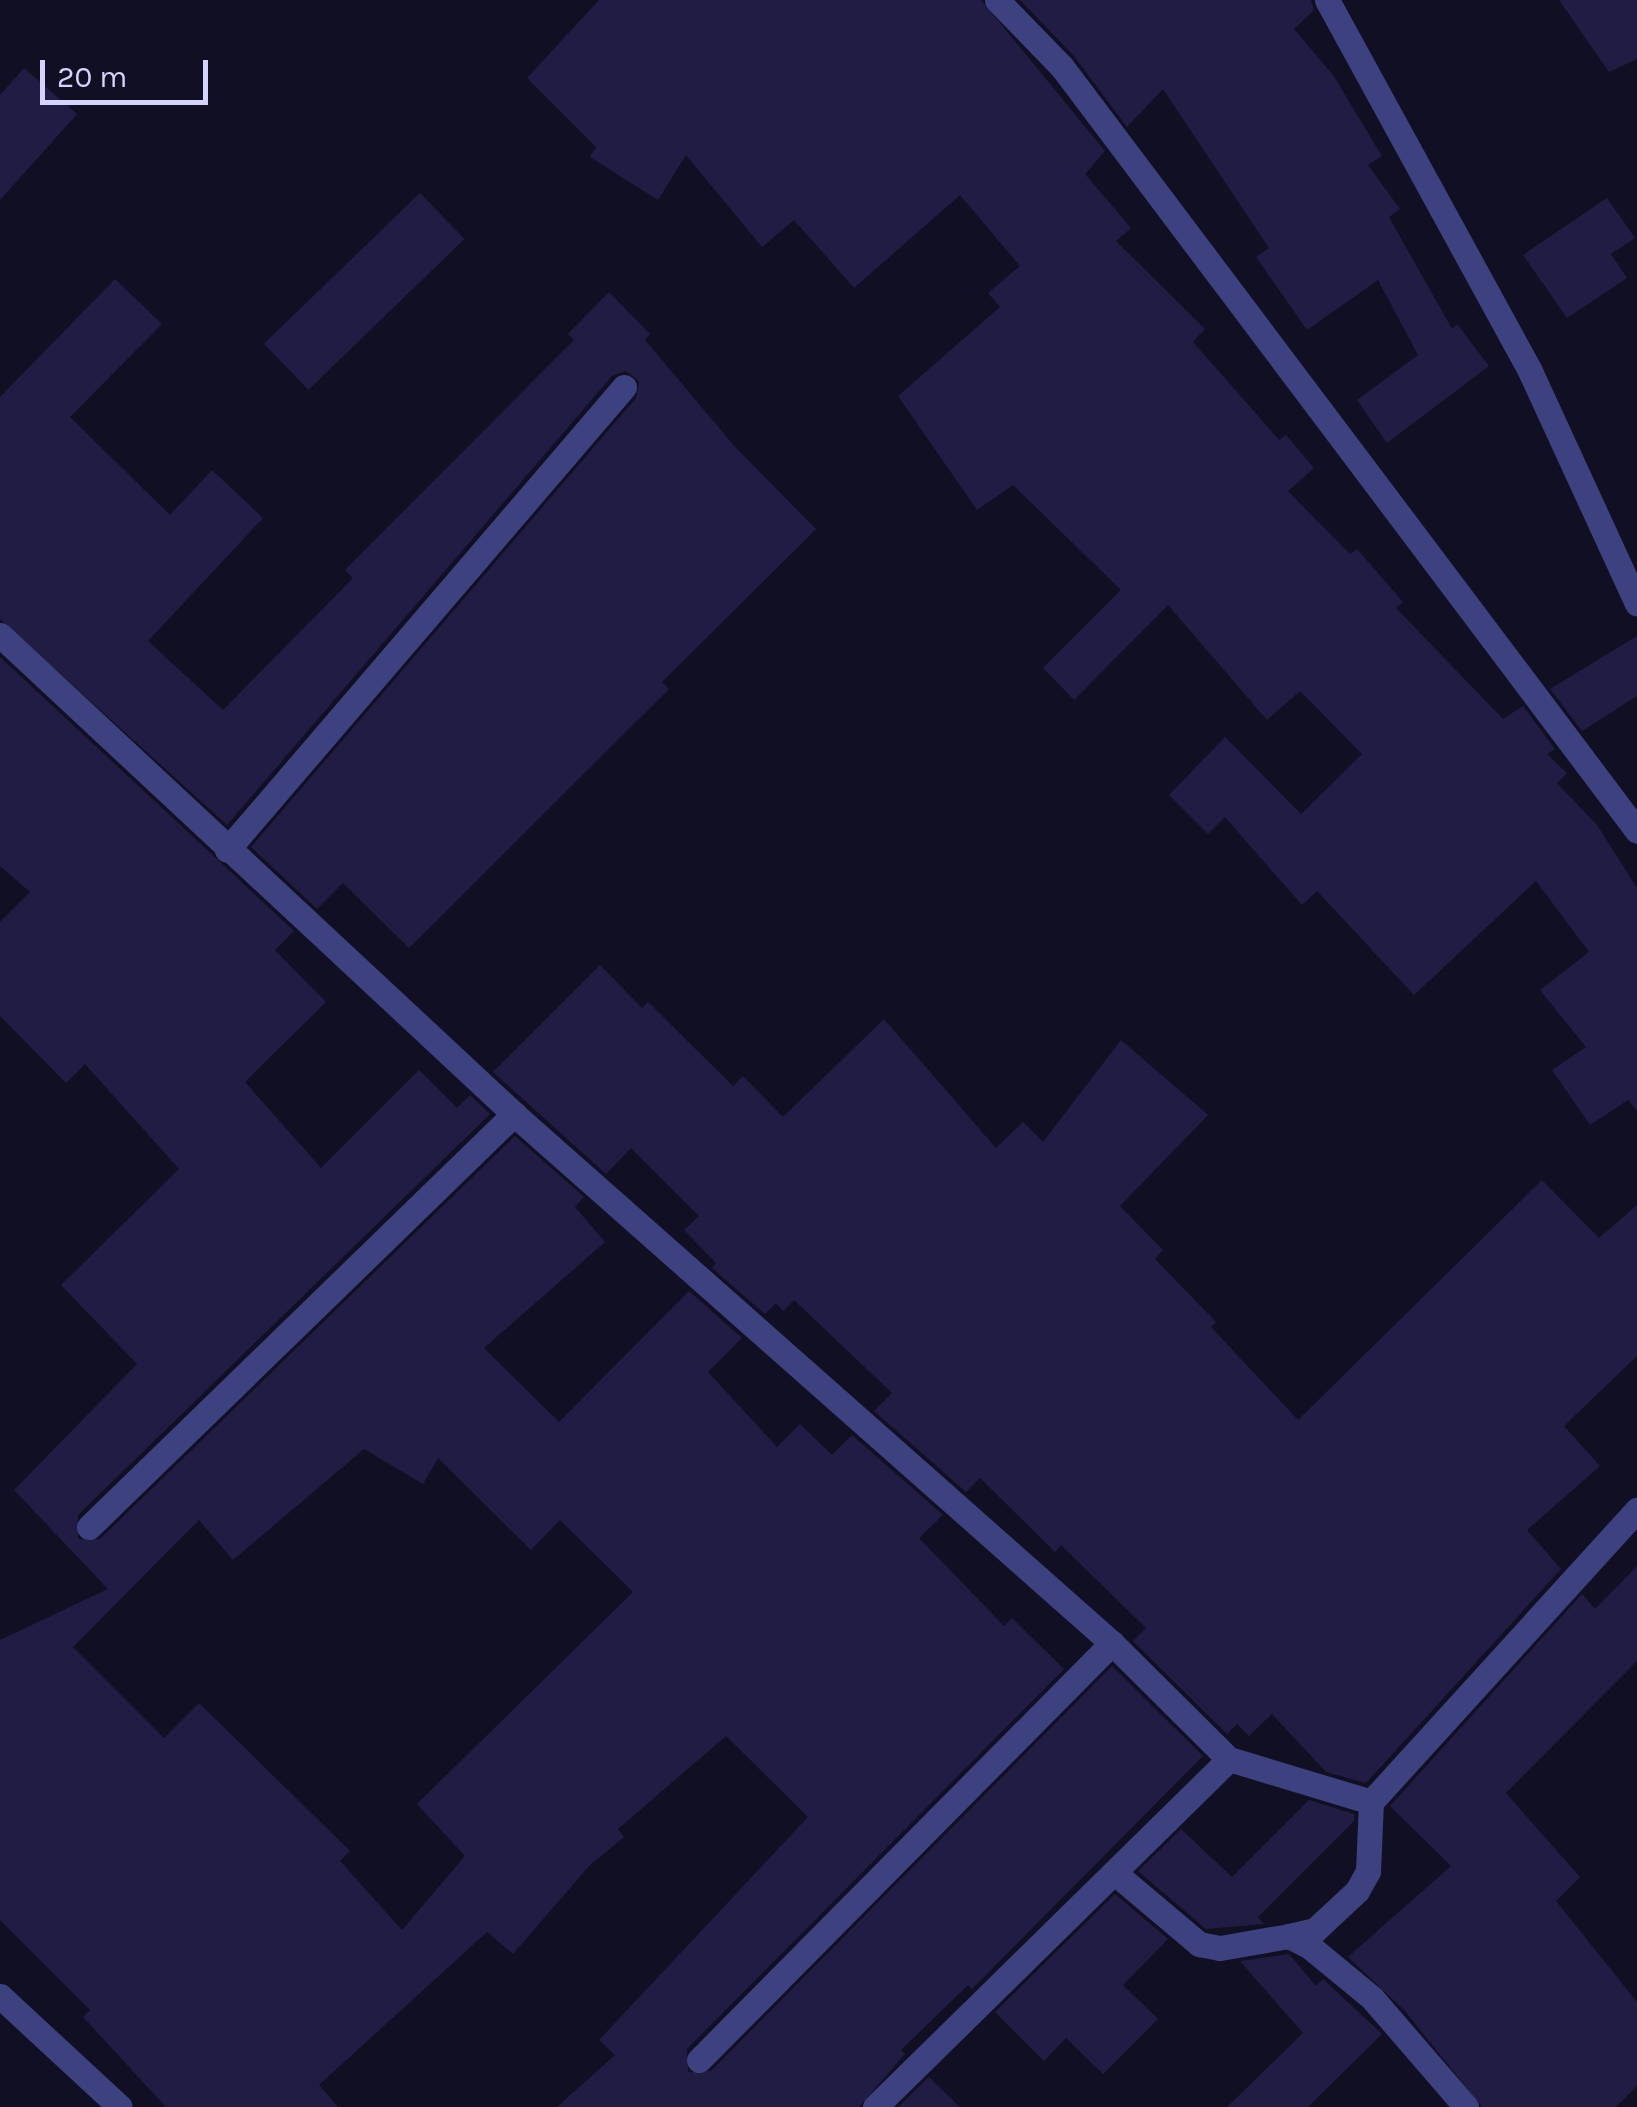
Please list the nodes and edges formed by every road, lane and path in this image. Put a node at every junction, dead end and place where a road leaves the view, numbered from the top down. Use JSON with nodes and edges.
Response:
{"nodes":[{"id":1,"x":997,"y":0,"type":"edge"},
{"id":2,"x":1327,"y":0,"type":"edge"},
{"id":3,"x":624,"y":387,"type":"dead end"},
{"id":4,"x":1637,"y":604,"type":"edge"},
{"id":5,"x":0,"y":635,"type":"edge"},
{"id":6,"x":1637,"y":831,"type":"edge"},
{"id":7,"x":227,"y":850,"type":"junction"},
{"id":8,"x":514,"y":1114,"type":"junction"},
{"id":9,"x":1637,"y":1510,"type":"edge"},
{"id":10,"x":90,"y":1528,"type":"dead end"},
{"id":11,"x":1112,"y":1643,"type":"junction"},
{"id":12,"x":1229,"y":1759,"type":"junction"},
{"id":13,"x":1371,"y":1802,"type":"junction"},
{"id":14,"x":1116,"y":1874,"type":"junction"},
{"id":15,"x":1289,"y":1936,"type":"junction"},
{"id":16,"x":0,"y":1996,"type":"edge"},
{"id":17,"x":699,"y":2060,"type":"dead end"},
{"id":18,"x":120,"y":2107,"type":"edge"},
{"id":19,"x":875,"y":2107,"type":"edge"},
{"id":20,"x":1466,"y":2107,"type":"edge"}],
"edges":[{"from":1,"to":6,"type":"street"},
{"from":2,"to":4,"type":"street"},
{"from":3,"to":7,"type":"street"},
{"from":5,"to":7,"type":"street"},
{"from":7,"to":8,"type":"street"},
{"from":8,"to":10,"type":"street"},
{"from":8,"to":11,"type":"street"},
{"from":9,"to":13,"type":"street"},
{"from":11,"to":12,"type":"street"},
{"from":11,"to":17,"type":"street"},
{"from":12,"to":13,"type":"street"},
{"from":12,"to":14,"type":"street"},
{"from":13,"to":15,"type":"street"},
{"from":14,"to":15,"type":"street"},
{"from":14,"to":19,"type":"street"},
{"from":15,"to":20,"type":"street"},
{"from":16,"to":18,"type":"street"}]}
